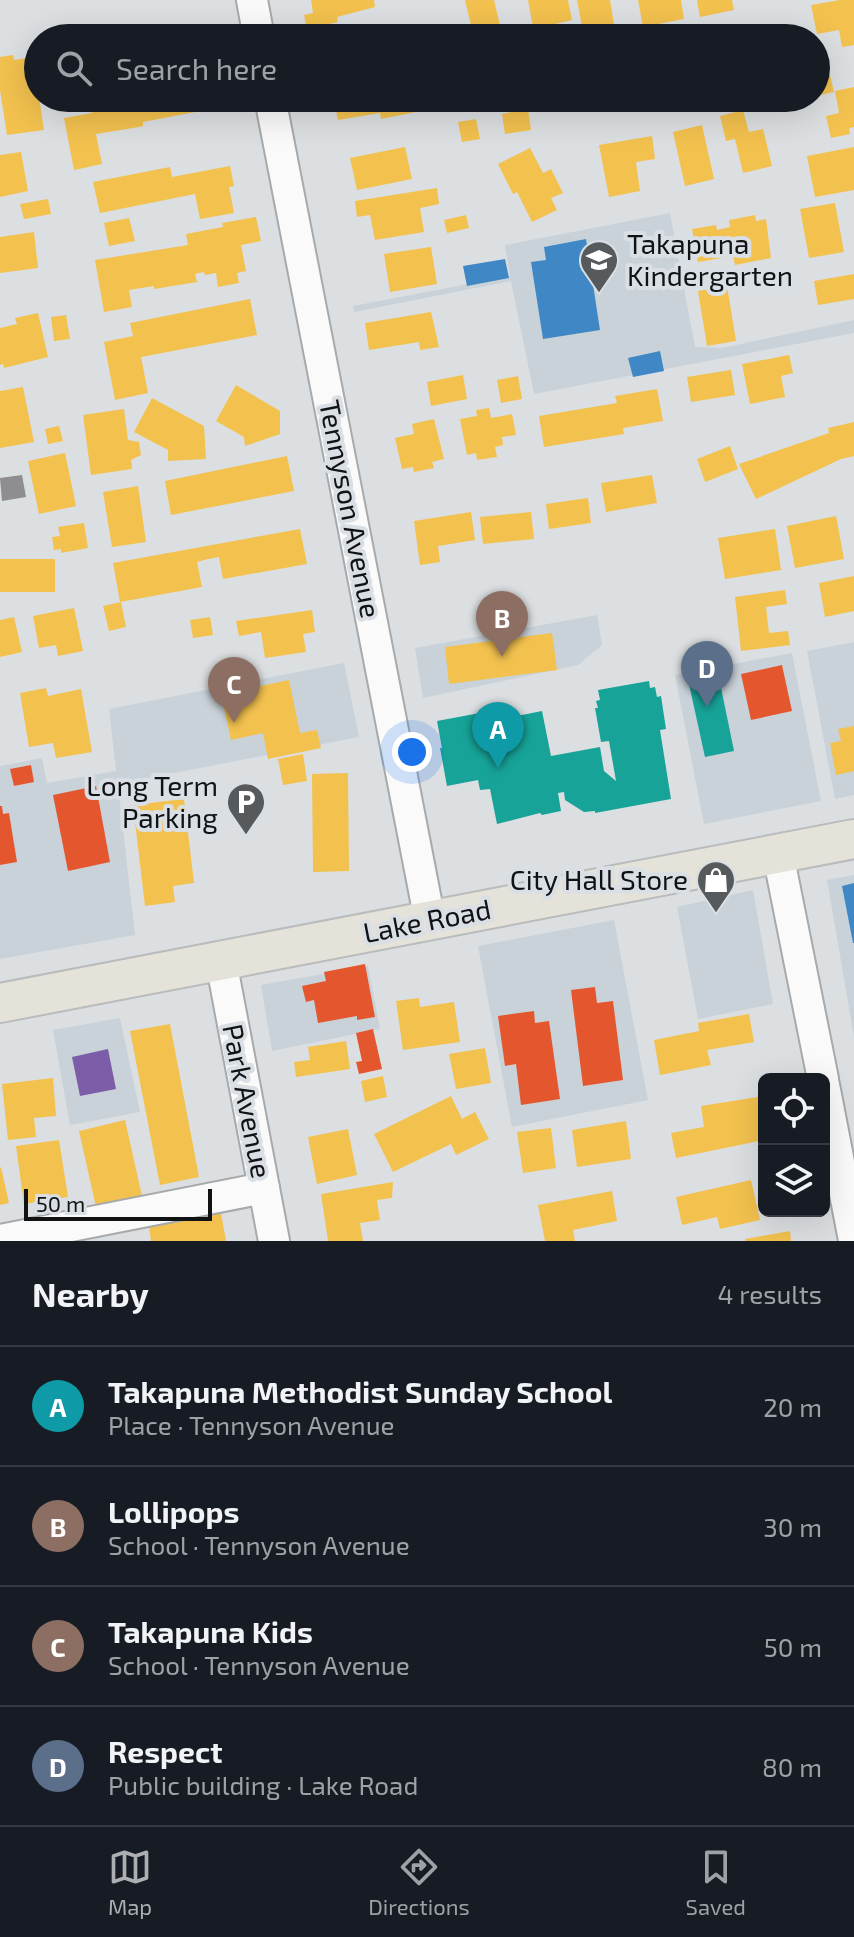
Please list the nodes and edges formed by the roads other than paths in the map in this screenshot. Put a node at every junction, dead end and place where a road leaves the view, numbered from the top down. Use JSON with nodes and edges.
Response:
{"nodes":[{"id":1,"x":252,"y":0,"type":"edge"},
{"id":2,"x":256,"y":24,"type":"edge"},
{"id":3,"x":273,"y":112,"type":"edge"},
{"id":4,"x":854,"y":839,"type":"edge"},
{"id":5,"x":778,"y":854,"type":"junction"},
{"id":6,"x":430,"y":921,"type":"junction"},
{"id":7,"x":221,"y":961,"type":"junction"},
{"id":8,"x":0,"y":1003,"type":"edge"},
{"id":9,"x":822,"y":1073,"type":"edge"},
{"id":10,"x":830,"y":1116,"type":"edge"},
{"id":11,"x":264,"y":1188,"type":"junction"},
{"id":12,"x":0,"y":1240,"type":"edge"},
{"id":13,"x":854,"y":1240,"type":"edge"},
{"id":14,"x":274,"y":1241,"type":"edge"}],
"edges":[{"from":1,"to":2,"type":"street"},
{"from":3,"to":6,"type":"street","name":"Tennyson Avenue"},
{"from":4,"to":5,"type":"main road","name":"Lake Road"},
{"from":5,"to":6,"type":"main road","name":"Lake Road"},
{"from":5,"to":9,"type":"street"},
{"from":6,"to":7,"type":"main road","name":"Lake Road"},
{"from":7,"to":8,"type":"main road","name":"Lake Road"},
{"from":7,"to":11,"type":"street","name":"Park Avenue"},
{"from":10,"to":13,"type":"street"},
{"from":11,"to":12,"type":"street"},
{"from":11,"to":14,"type":"street","name":"Park Avenue"}]}
